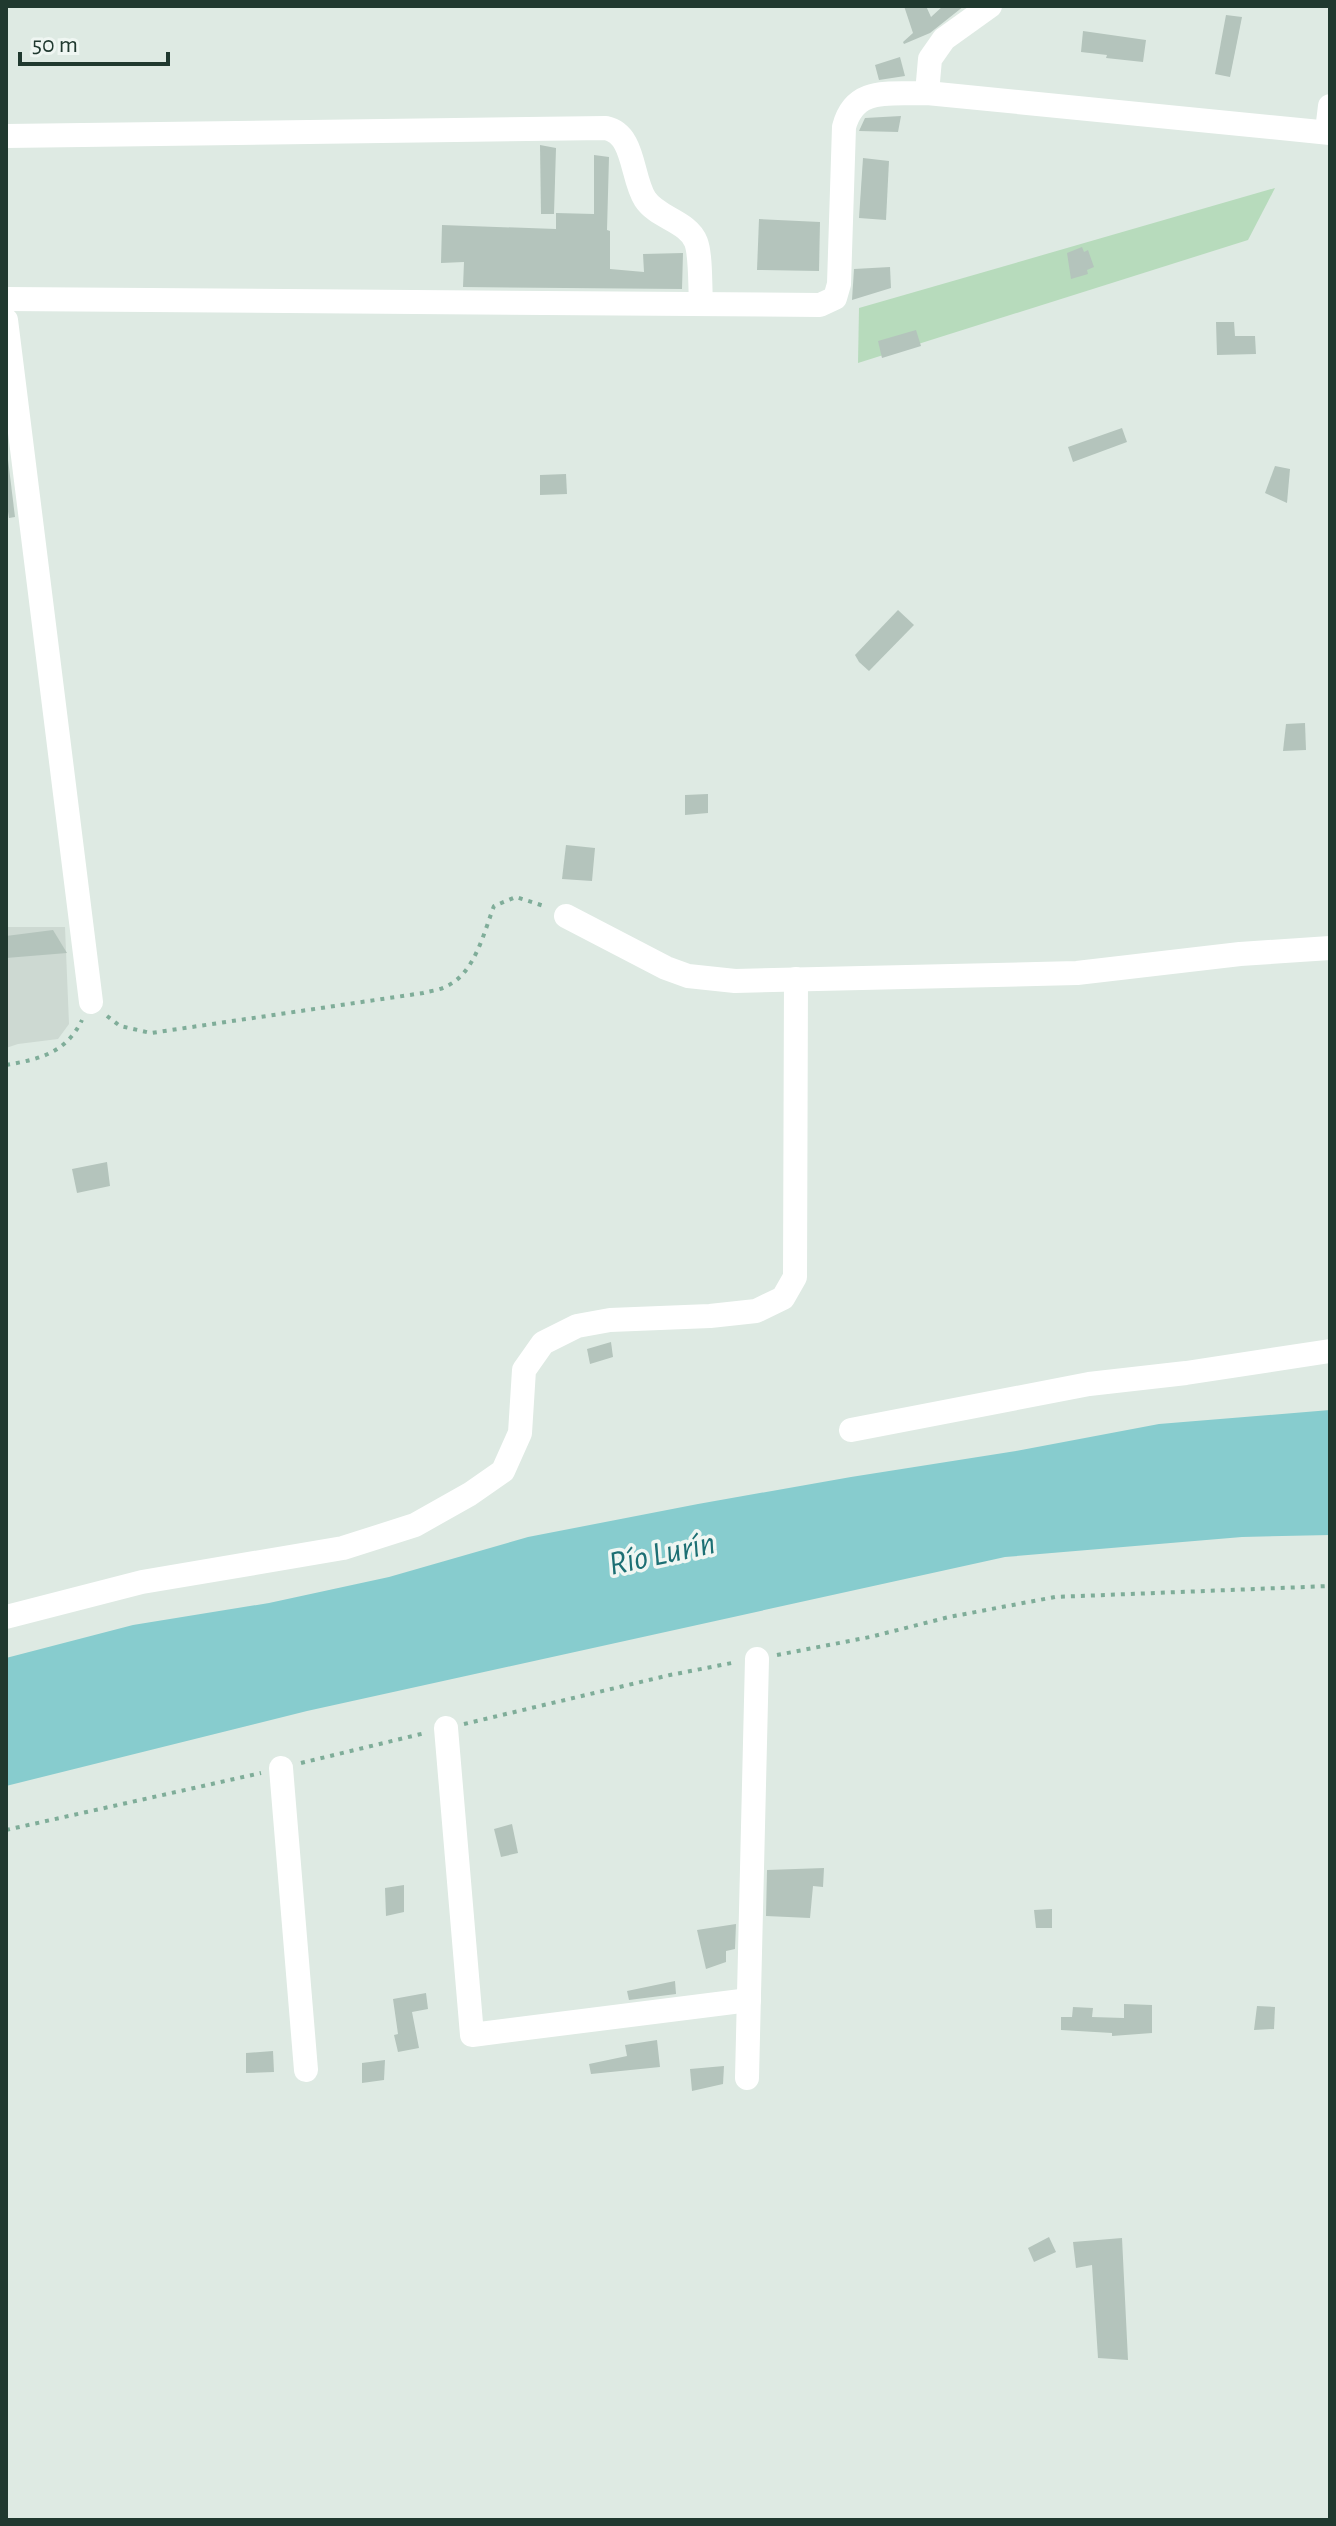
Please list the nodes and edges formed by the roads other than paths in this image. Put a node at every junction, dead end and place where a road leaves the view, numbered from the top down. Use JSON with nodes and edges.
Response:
{"nodes":[{"id":1,"x":990,"y":6,"type":"edge"},
{"id":2,"x":927,"y":93,"type":"junction"},
{"id":3,"x":1330,"y":106,"type":"edge"},
{"id":4,"x":1328,"y":132,"type":"edge"},
{"id":5,"x":6,"y":136,"type":"edge"},
{"id":6,"x":6,"y":299,"type":"edge"},
{"id":7,"x":701,"y":304,"type":"junction"},
{"id":8,"x":6,"y":320,"type":"edge"},
{"id":9,"x":566,"y":916,"type":"road end"},
{"id":10,"x":1330,"y":948,"type":"edge"},
{"id":11,"x":796,"y":979,"type":"junction"},
{"id":12,"x":91,"y":1002,"type":"road end"},
{"id":13,"x":1330,"y":1351,"type":"edge"},
{"id":14,"x":851,"y":1430,"type":"dead end"},
{"id":15,"x":6,"y":1617,"type":"edge"},
{"id":16,"x":757,"y":1659,"type":"road end"},
{"id":17,"x":446,"y":1728,"type":"road end"},
{"id":18,"x":281,"y":1768,"type":"road end"},
{"id":19,"x":749,"y":2000,"type":"junction"},
{"id":20,"x":306,"y":2070,"type":"dead end"},
{"id":21,"x":747,"y":2078,"type":"dead end"}],
"edges":[{"from":1,"to":2,"type":"street"},
{"from":2,"to":4,"type":"street"},
{"from":2,"to":7,"type":"street"},
{"from":3,"to":4,"type":"street"},
{"from":5,"to":7,"type":"street"},
{"from":6,"to":7,"type":"street"},
{"from":8,"to":12,"type":"street"},
{"from":9,"to":11,"type":"street"},
{"from":10,"to":11,"type":"street"},
{"from":11,"to":15,"type":"street"},
{"from":13,"to":14,"type":"street"},
{"from":16,"to":19,"type":"street"},
{"from":17,"to":19,"type":"street"},
{"from":18,"to":20,"type":"street"},
{"from":19,"to":21,"type":"street"}]}
